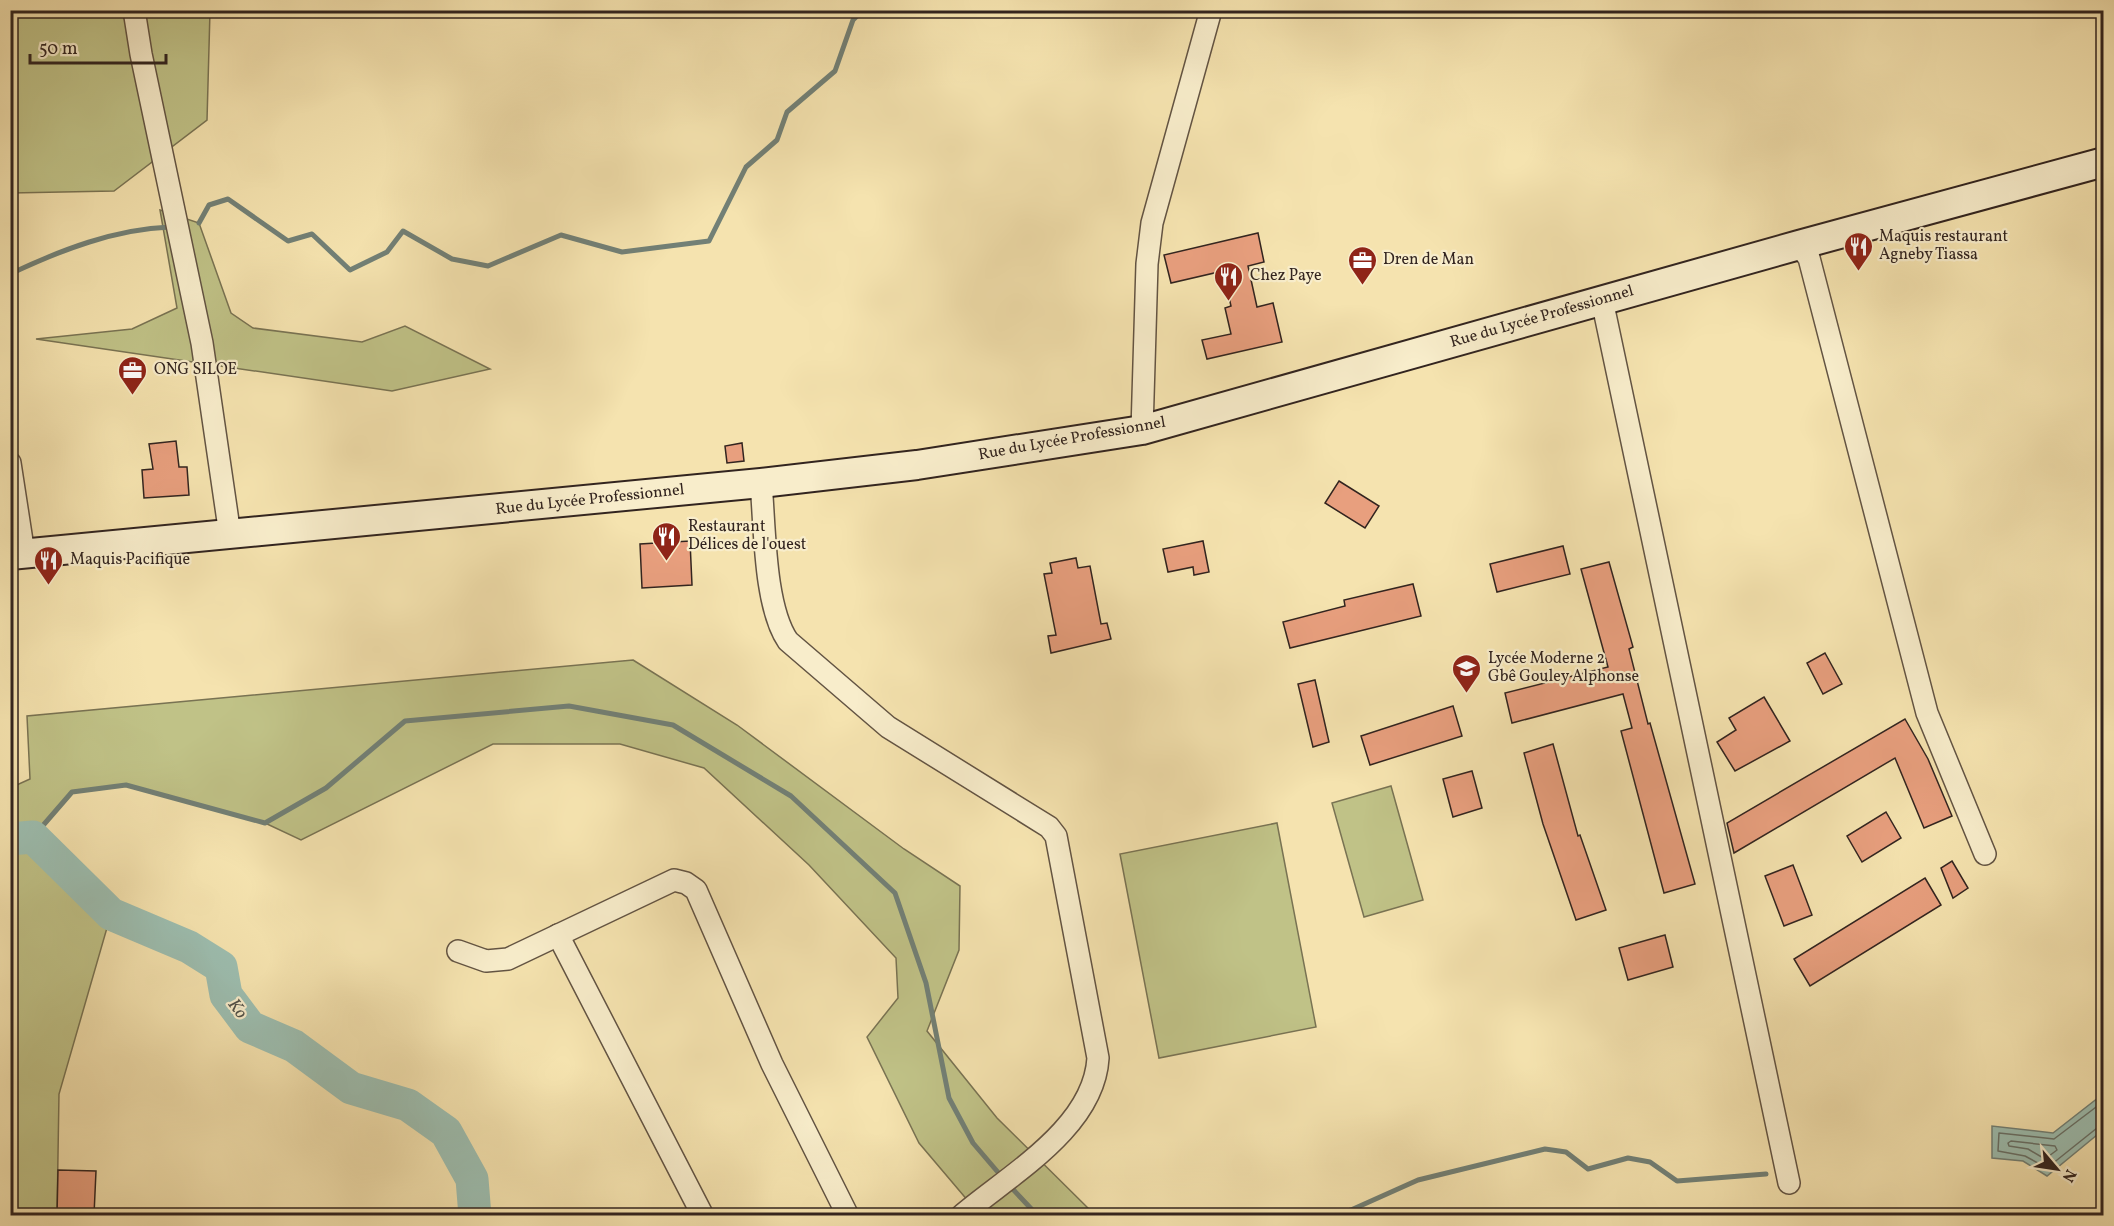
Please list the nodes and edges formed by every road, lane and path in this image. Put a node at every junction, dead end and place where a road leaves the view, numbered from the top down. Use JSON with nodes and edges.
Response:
{"nodes":[{"id":1,"x":134,"y":10,"type":"edge"},
{"id":2,"x":1211,"y":10,"type":"edge"},
{"id":3,"x":2103,"y":162,"type":"edge"},
{"id":4,"x":1807,"y":248,"type":"junction"},
{"id":5,"x":1602,"y":300,"type":"junction"},
{"id":6,"x":1142,"y":430,"type":"junction"},
{"id":7,"x":10,"y":463,"type":"edge"},
{"id":8,"x":761,"y":483,"type":"junction"},
{"id":9,"x":230,"y":535,"type":"junction"},
{"id":10,"x":17,"y":555,"type":"edge"},
{"id":11,"x":1985,"y":854,"type":"dead end"},
{"id":12,"x":558,"y":935,"type":"junction"},
{"id":13,"x":458,"y":951,"type":"dead end"},
{"id":14,"x":1790,"y":1183,"type":"dead end"},
{"id":15,"x":703,"y":1215,"type":"edge"},
{"id":16,"x":848,"y":1215,"type":"edge"},
{"id":17,"x":961,"y":1215,"type":"edge"}],
"edges":[{"from":1,"to":9,"type":"street"},
{"from":2,"to":6,"type":"street"},
{"from":3,"to":4,"type":"main road","name":"Rue du Lycée Professionnel"},
{"from":4,"to":5,"type":"main road","name":"Rue du Lycée Professionnel"},
{"from":4,"to":11,"type":"street"},
{"from":5,"to":6,"type":"main road","name":"Rue du Lycée Professionnel"},
{"from":5,"to":14,"type":"street"},
{"from":6,"to":8,"type":"main road","name":"Rue du Lycée Professionnel"},
{"from":7,"to":10,"type":"street"},
{"from":8,"to":9,"type":"main road","name":"Rue du Lycée Professionnel"},
{"from":8,"to":17,"type":"street"},
{"from":9,"to":10,"type":"main road","name":"Rue du Lycée Professionnel"},
{"from":12,"to":13,"type":"street"},
{"from":12,"to":15,"type":"street"},
{"from":12,"to":16,"type":"street"}]}
